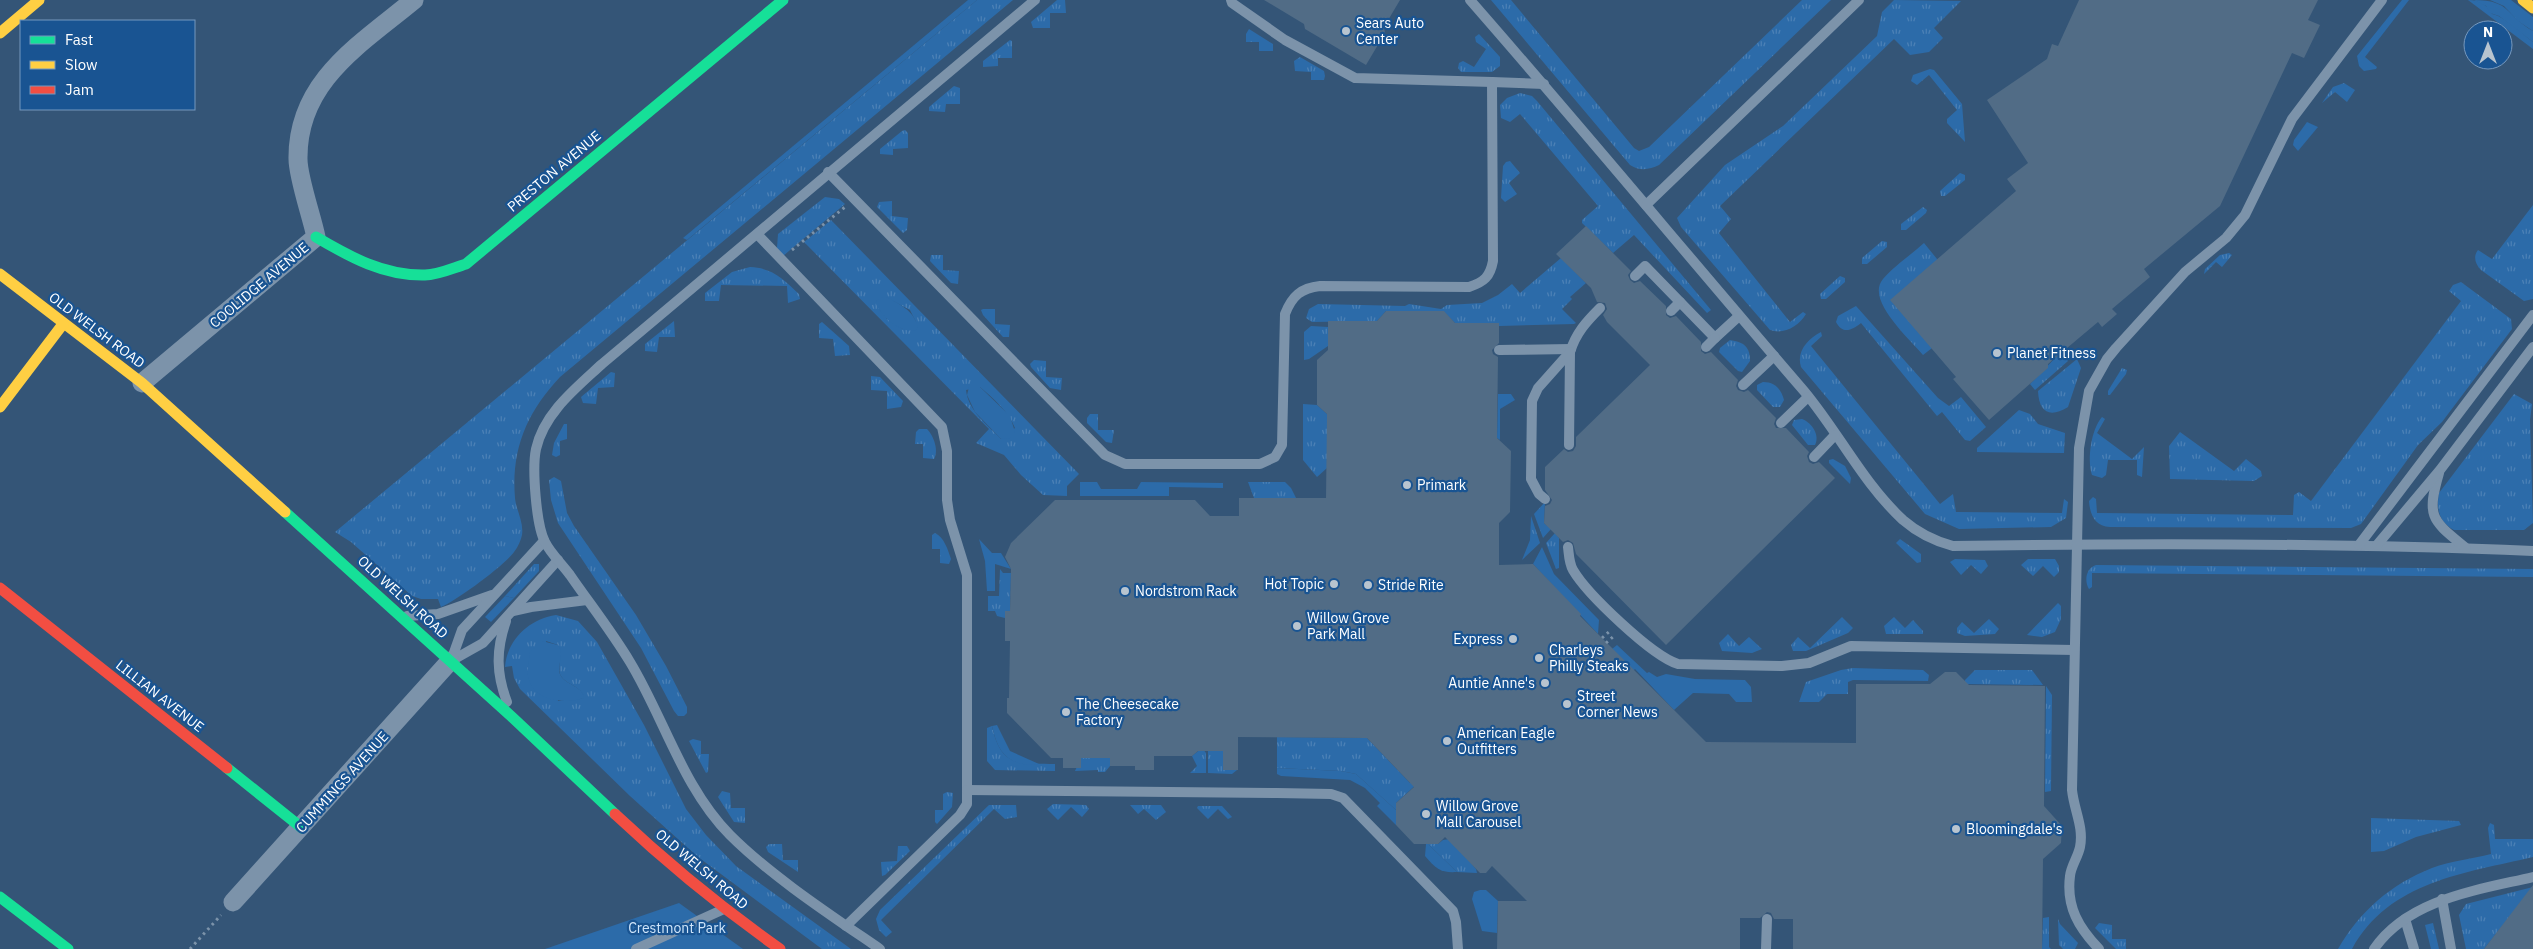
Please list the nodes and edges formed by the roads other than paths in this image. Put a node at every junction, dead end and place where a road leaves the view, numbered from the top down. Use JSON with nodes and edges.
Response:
{"nodes":[{"id":1,"x":414,"y":0,"type":"edge"},
{"id":2,"x":783,"y":0,"type":"edge"},
{"id":3,"x":1036,"y":0,"type":"edge"},
{"id":4,"x":1231,"y":0,"type":"edge"},
{"id":5,"x":1470,"y":0,"type":"edge"},
{"id":6,"x":1859,"y":0,"type":"edge"},
{"id":7,"x":2382,"y":0,"type":"edge"},
{"id":8,"x":2523,"y":0,"type":"edge"},
{"id":9,"x":35,"y":1,"type":"edge"},
{"id":10,"x":2533,"y":8,"type":"edge"},
{"id":11,"x":0,"y":33,"type":"edge"},
{"id":12,"x":1492,"y":82,"type":"junction"},
{"id":13,"x":1544,"y":84,"type":"junction"},
{"id":14,"x":828,"y":172,"type":"junction"},
{"id":15,"x":1646,"y":205,"type":"junction"},
{"id":16,"x":758,"y":235,"type":"junction"},
{"id":17,"x":316,"y":237,"type":"junction"},
{"id":18,"x":0,"y":274,"type":"edge"},
{"id":19,"x":1635,"y":276,"type":"dead end"},
{"id":20,"x":1680,"y":302,"type":"junction"},
{"id":21,"x":1600,"y":308,"type":"dead end"},
{"id":22,"x":1670,"y":311,"type":"dead end"},
{"id":23,"x":2533,"y":314,"type":"edge"},
{"id":24,"x":1738,"y":316,"type":"junction"},
{"id":25,"x":63,"y":324,"type":"junction"},
{"id":26,"x":1715,"y":338,"type":"junction"},
{"id":27,"x":1706,"y":347,"type":"dead end"},
{"id":28,"x":2533,"y":347,"type":"edge"},
{"id":29,"x":1499,"y":350,"type":"dead end"},
{"id":30,"x":1570,"y":350,"type":"junction"},
{"id":31,"x":1774,"y":356,"type":"junction"},
{"id":32,"x":142,"y":383,"type":"junction"},
{"id":33,"x":1743,"y":385,"type":"dead end"},
{"id":34,"x":1808,"y":397,"type":"junction"},
{"id":35,"x":0,"y":407,"type":"edge"},
{"id":36,"x":1781,"y":423,"type":"dead end"},
{"id":37,"x":1835,"y":435,"type":"junction"},
{"id":38,"x":1569,"y":445,"type":"dead end"},
{"id":39,"x":1814,"y":457,"type":"dead end"},
{"id":40,"x":2440,"y":470,"type":"junction"},
{"id":41,"x":1545,"y":499,"type":"dead end"},
{"id":42,"x":544,"y":541,"type":"junction"},
{"id":43,"x":2077,"y":543,"type":"junction"},
{"id":44,"x":2359,"y":545,"type":"junction"},
{"id":45,"x":2377,"y":545,"type":"junction"},
{"id":46,"x":1568,"y":547,"type":"dead end"},
{"id":47,"x":2466,"y":548,"type":"junction"},
{"id":48,"x":2533,"y":550,"type":"edge"},
{"id":49,"x":558,"y":560,"type":"junction"},
{"id":50,"x":0,"y":588,"type":"edge"},
{"id":51,"x":493,"y":595,"type":"junction"},
{"id":52,"x":587,"y":600,"type":"junction"},
{"id":53,"x":510,"y":615,"type":"junction"},
{"id":54,"x":401,"y":616,"type":"junction"},
{"id":55,"x":2074,"y":650,"type":"junction"},
{"id":56,"x":450,"y":661,"type":"junction"},
{"id":57,"x":512,"y":717,"type":"junction"},
{"id":58,"x":967,"y":790,"type":"junction"},
{"id":59,"x":302,"y":828,"type":"junction"},
{"id":60,"x":2533,"y":876,"type":"edge"},
{"id":61,"x":0,"y":897,"type":"edge"},
{"id":62,"x":2442,"y":899,"type":"junction"},
{"id":63,"x":233,"y":902,"type":"road end"},
{"id":64,"x":724,"y":908,"type":"junction"},
{"id":65,"x":1767,"y":918,"type":"dead end"},
{"id":66,"x":2405,"y":919,"type":"junction"},
{"id":67,"x":846,"y":926,"type":"junction"},
{"id":68,"x":68,"y":949,"type":"edge"},
{"id":69,"x":636,"y":949,"type":"edge"},
{"id":70,"x":780,"y":949,"type":"edge"},
{"id":71,"x":880,"y":949,"type":"edge"},
{"id":72,"x":1458,"y":949,"type":"edge"},
{"id":73,"x":1766,"y":949,"type":"edge"},
{"id":74,"x":2099,"y":949,"type":"edge"},
{"id":75,"x":2374,"y":949,"type":"edge"},
{"id":76,"x":2414,"y":949,"type":"edge"},
{"id":77,"x":2451,"y":949,"type":"edge"}],
"edges":[{"from":1,"to":17,"type":"street","name":"COOLIDGE AVENUE"},
{"from":2,"to":17,"type":"street","name":"PRESTON AVENUE"},
{"from":3,"to":14,"type":"lane"},
{"from":4,"to":12,"type":"lane"},
{"from":5,"to":13,"type":"lane"},
{"from":6,"to":15,"type":"lane"},
{"from":7,"to":43,"type":"lane"},
{"from":8,"to":10,"type":"street"},
{"from":9,"to":11,"type":"street"},
{"from":12,"to":13,"type":"lane"},
{"from":12,"to":14,"type":"lane"},
{"from":13,"to":15,"type":"lane"},
{"from":14,"to":16,"type":"lane"},
{"from":15,"to":24,"type":"lane"},
{"from":16,"to":42,"type":"lane"},
{"from":16,"to":58,"type":"lane"},
{"from":17,"to":32,"type":"street","name":"COOLIDGE AVENUE"},
{"from":18,"to":25,"type":"street","name":"OLD WELSH ROAD"},
{"from":19,"to":20,"type":"lane"},
{"from":20,"to":22,"type":"lane"},
{"from":20,"to":26,"type":"lane"},
{"from":21,"to":30,"type":"lane"},
{"from":23,"to":44,"type":"lane"},
{"from":24,"to":26,"type":"lane"},
{"from":24,"to":31,"type":"lane"},
{"from":25,"to":32,"type":"street","name":"OLD WELSH ROAD"},
{"from":25,"to":35,"type":"street"},
{"from":26,"to":27,"type":"lane"},
{"from":28,"to":40,"type":"lane"},
{"from":29,"to":30,"type":"lane"},
{"from":30,"to":38,"type":"lane"},
{"from":30,"to":41,"type":"lane"},
{"from":31,"to":33,"type":"lane"},
{"from":31,"to":34,"type":"lane"},
{"from":32,"to":54,"type":"street","name":"OLD WELSH ROAD"},
{"from":34,"to":36,"type":"lane"},
{"from":34,"to":37,"type":"lane"},
{"from":37,"to":39,"type":"lane"},
{"from":37,"to":43,"type":"lane"},
{"from":40,"to":45,"type":"lane"},
{"from":40,"to":47,"type":"lane"},
{"from":42,"to":49,"type":"lane"},
{"from":42,"to":51,"type":"lane"},
{"from":43,"to":44,"type":"lane"},
{"from":43,"to":55,"type":"lane"},
{"from":44,"to":45,"type":"lane"},
{"from":45,"to":47,"type":"lane"},
{"from":46,"to":55,"type":"lane"},
{"from":47,"to":48,"type":"lane"},
{"from":49,"to":52,"type":"lane"},
{"from":49,"to":53,"type":"lane"},
{"from":50,"to":59,"type":"street","name":"LILLIAN AVENUE"},
{"from":51,"to":54,"type":"lane"},
{"from":51,"to":56,"type":"lane"},
{"from":52,"to":53,"type":"lane"},
{"from":52,"to":67,"type":"lane"},
{"from":53,"to":56,"type":"lane"},
{"from":53,"to":57,"type":"lane"},
{"from":54,"to":56,"type":"street","name":"OLD WELSH ROAD"},
{"from":55,"to":74,"type":"lane"},
{"from":56,"to":57,"type":"street","name":"OLD WELSH ROAD"},
{"from":56,"to":59,"type":"street","name":"CUMMINGS AVENUE"},
{"from":57,"to":64,"type":"street","name":"OLD WELSH ROAD"},
{"from":58,"to":67,"type":"lane"},
{"from":58,"to":72,"type":"lane"},
{"from":59,"to":63,"type":"street","name":"CUMMINGS AVENUE"},
{"from":60,"to":62,"type":"lane"},
{"from":61,"to":68,"type":"street"},
{"from":62,"to":66,"type":"lane"},
{"from":62,"to":77,"type":"lane"},
{"from":64,"to":69,"type":"lane"},
{"from":64,"to":70,"type":"street","name":"OLD WELSH ROAD"},
{"from":65,"to":73,"type":"lane"},
{"from":66,"to":75,"type":"lane"},
{"from":66,"to":76,"type":"lane"},
{"from":67,"to":71,"type":"lane"}]}
